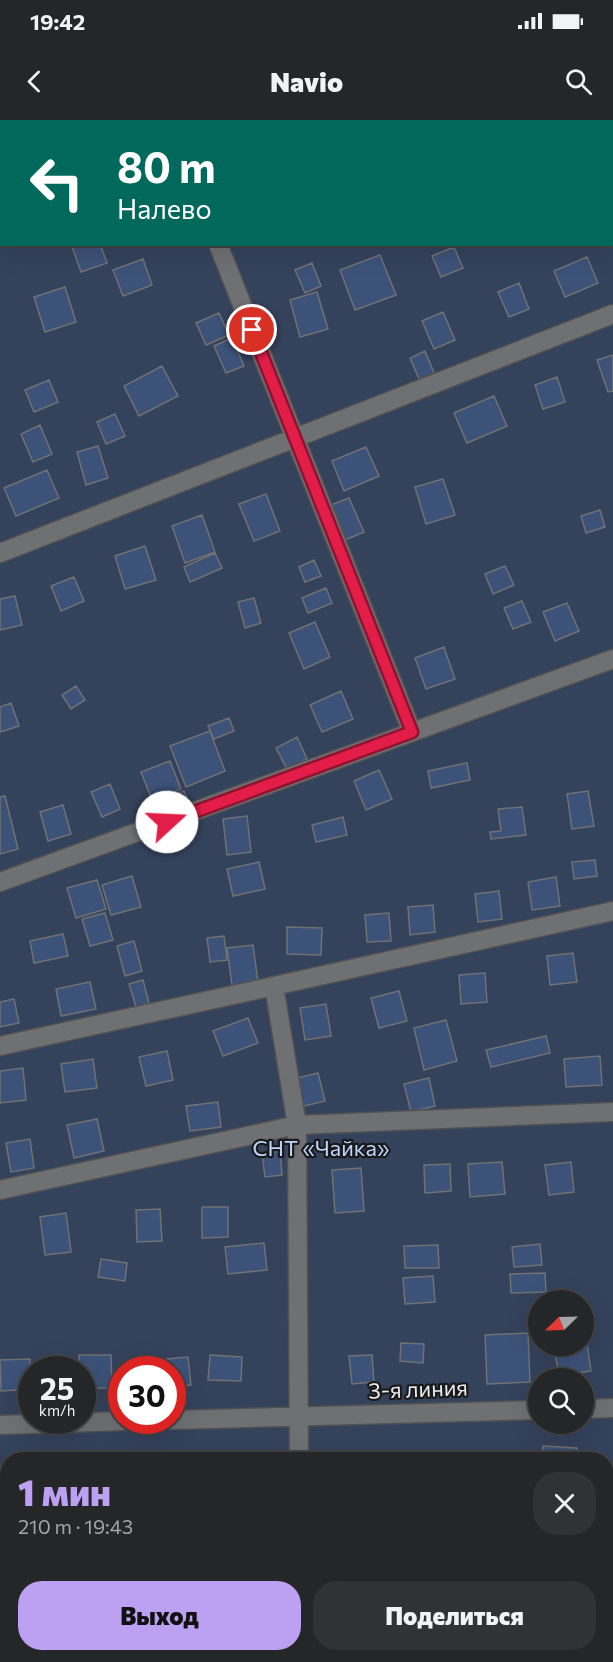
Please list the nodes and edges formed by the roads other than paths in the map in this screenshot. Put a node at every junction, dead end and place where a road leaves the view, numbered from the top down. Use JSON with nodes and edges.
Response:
{"nodes":[{"id":1,"x":219,"y":246,"type":"edge"},
{"id":2,"x":613,"y":314,"type":"edge"},
{"id":3,"x":295,"y":438,"type":"junction"},
{"id":4,"x":0,"y":553,"type":"edge"},
{"id":5,"x":613,"y":659,"type":"edge"},
{"id":6,"x":412,"y":732,"type":"junction"},
{"id":7,"x":0,"y":882,"type":"edge"},
{"id":8,"x":613,"y":911,"type":"edge"},
{"id":9,"x":274,"y":986,"type":"junction"},
{"id":10,"x":0,"y":1047,"type":"edge"},
{"id":11,"x":613,"y":1112,"type":"edge"},
{"id":12,"x":297,"y":1125,"type":"junction"},
{"id":13,"x":0,"y":1190,"type":"edge"},
{"id":14,"x":613,"y":1408,"type":"edge"},
{"id":15,"x":594,"y":1409,"type":"edge"},
{"id":16,"x":528,"y":1410,"type":"edge"},
{"id":17,"x":299,"y":1417,"type":"junction"},
{"id":18,"x":186,"y":1420,"type":"edge"},
{"id":19,"x":108,"y":1421,"type":"edge"},
{"id":20,"x":0,"y":1425,"type":"edge"},
{"id":21,"x":299,"y":1452,"type":"edge"}],
"edges":[{"from":1,"to":3,"type":"street"},
{"from":2,"to":3,"type":"street"},
{"from":3,"to":4,"type":"street"},
{"from":3,"to":6,"type":"street"},
{"from":5,"to":6,"type":"street"},
{"from":6,"to":7,"type":"street"},
{"from":8,"to":9,"type":"street"},
{"from":9,"to":10,"type":"street"},
{"from":9,"to":12,"type":"street"},
{"from":11,"to":12,"type":"street"},
{"from":12,"to":13,"type":"street"},
{"from":12,"to":17,"type":"street"},
{"from":14,"to":15,"type":"street"},
{"from":16,"to":17,"type":"street","name":"3-я линия"},
{"from":17,"to":18,"type":"street","name":"3-я линия"},
{"from":17,"to":21,"type":"street"},
{"from":19,"to":20,"type":"street"}]}
